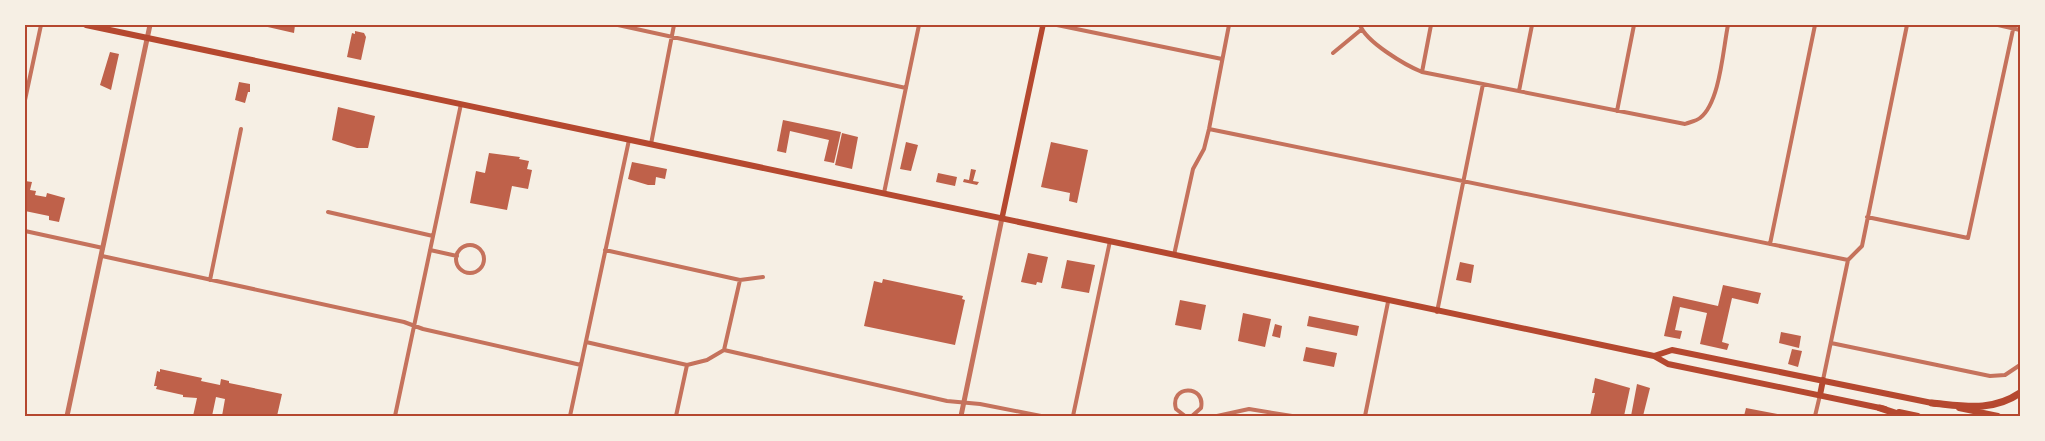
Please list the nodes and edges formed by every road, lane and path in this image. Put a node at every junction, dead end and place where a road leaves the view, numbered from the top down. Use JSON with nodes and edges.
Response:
{"nodes":[{"id":1,"x":41,"y":25,"type":"edge"},
{"id":2,"x":86,"y":25,"type":"edge"},
{"id":3,"x":150,"y":25,"type":"edge"},
{"id":4,"x":618,"y":25,"type":"edge"},
{"id":5,"x":674,"y":25,"type":"edge"},
{"id":6,"x":919,"y":25,"type":"edge"},
{"id":7,"x":1043,"y":25,"type":"edge"},
{"id":8,"x":1057,"y":25,"type":"edge"},
{"id":9,"x":1230,"y":25,"type":"edge"},
{"id":10,"x":1432,"y":25,"type":"edge"},
{"id":11,"x":1532,"y":25,"type":"edge"},
{"id":12,"x":1634,"y":25,"type":"edge"},
{"id":13,"x":1728,"y":25,"type":"edge"},
{"id":14,"x":1815,"y":25,"type":"edge"},
{"id":15,"x":1908,"y":25,"type":"edge"},
{"id":16,"x":1998,"y":25,"type":"edge"},
{"id":17,"x":1361,"y":27,"type":"edge"},
{"id":18,"x":2014,"y":27,"type":"edge"},
{"id":19,"x":2020,"y":30,"type":"edge"},
{"id":20,"x":671,"y":37,"type":"junction"},
{"id":21,"x":147,"y":39,"type":"junction"},
{"id":22,"x":1333,"y":53,"type":"dead end"},
{"id":23,"x":1222,"y":60,"type":"junction"},
{"id":24,"x":1422,"y":72,"type":"junction"},
{"id":25,"x":1483,"y":84,"type":"junction"},
{"id":26,"x":906,"y":88,"type":"junction"},
{"id":27,"x":1519,"y":91,"type":"junction"},
{"id":28,"x":25,"y":100,"type":"edge"},
{"id":29,"x":460,"y":104,"type":"junction"},
{"id":30,"x":1617,"y":111,"type":"junction"},
{"id":31,"x":241,"y":129,"type":"dead end"},
{"id":32,"x":1209,"y":129,"type":"junction"},
{"id":33,"x":629,"y":140,"type":"junction"},
{"id":34,"x":651,"y":144,"type":"junction"},
{"id":35,"x":1463,"y":182,"type":"junction"},
{"id":36,"x":884,"y":193,"type":"junction"},
{"id":37,"x":328,"y":212,"type":"dead end"},
{"id":38,"x":1867,"y":217,"type":"junction"},
{"id":39,"x":1002,"y":218,"type":"junction"},
{"id":40,"x":25,"y":231,"type":"edge"},
{"id":41,"x":433,"y":236,"type":"junction"},
{"id":42,"x":1110,"y":241,"type":"junction"},
{"id":43,"x":1770,"y":244,"type":"junction"},
{"id":44,"x":104,"y":248,"type":"junction"},
{"id":45,"x":430,"y":250,"type":"junction"},
{"id":46,"x":606,"y":250,"type":"junction"},
{"id":47,"x":1174,"y":255,"type":"junction"},
{"id":48,"x":102,"y":256,"type":"junction"},
{"id":49,"x":457,"y":256,"type":"junction"},
{"id":50,"x":1848,"y":260,"type":"junction"},
{"id":51,"x":763,"y":277,"type":"dead end"},
{"id":52,"x":210,"y":280,"type":"junction"},
{"id":53,"x":740,"y":280,"type":"junction"},
{"id":54,"x":1388,"y":302,"type":"junction"},
{"id":55,"x":1437,"y":312,"type":"junction"},
{"id":56,"x":414,"y":326,"type":"junction"},
{"id":57,"x":586,"y":342,"type":"junction"},
{"id":58,"x":1831,"y":343,"type":"junction"},
{"id":59,"x":724,"y":350,"type":"junction"},
{"id":60,"x":1654,"y":356,"type":"junction"},
{"id":61,"x":581,"y":365,"type":"junction"},
{"id":62,"x":687,"y":365,"type":"junction"},
{"id":63,"x":2020,"y":365,"type":"edge"},
{"id":64,"x":1823,"y":380,"type":"junction"},
{"id":65,"x":2020,"y":393,"type":"edge"},
{"id":66,"x":1820,"y":395,"type":"junction"},
{"id":67,"x":964,"y":402,"type":"junction"},
{"id":68,"x":1932,"y":403,"type":"junction"},
{"id":69,"x":1880,"y":408,"type":"junction"},
{"id":70,"x":67,"y":416,"type":"edge"},
{"id":71,"x":395,"y":416,"type":"edge"},
{"id":72,"x":570,"y":416,"type":"edge"},
{"id":73,"x":676,"y":416,"type":"edge"},
{"id":74,"x":961,"y":416,"type":"edge"},
{"id":75,"x":1041,"y":416,"type":"edge"},
{"id":76,"x":1073,"y":416,"type":"edge"},
{"id":77,"x":1185,"y":416,"type":"edge"},
{"id":78,"x":1194,"y":416,"type":"edge"},
{"id":79,"x":1217,"y":416,"type":"edge"},
{"id":80,"x":1292,"y":416,"type":"edge"},
{"id":81,"x":1365,"y":416,"type":"edge"},
{"id":82,"x":1816,"y":416,"type":"edge"},
{"id":83,"x":1904,"y":416,"type":"edge"},
{"id":84,"x":1918,"y":416,"type":"edge"},
{"id":85,"x":1998,"y":416,"type":"edge"}],
"edges":[{"from":1,"to":28,"type":"street"},
{"from":2,"to":21,"type":"main road"},
{"from":3,"to":21,"type":"street"},
{"from":4,"to":20,"type":"street"},
{"from":5,"to":20,"type":"street"},
{"from":6,"to":26,"type":"street"},
{"from":7,"to":39,"type":"main road"},
{"from":8,"to":23,"type":"street"},
{"from":9,"to":23,"type":"street"},
{"from":10,"to":24,"type":"street"},
{"from":11,"to":27,"type":"street"},
{"from":12,"to":30,"type":"street"},
{"from":13,"to":30,"type":"street"},
{"from":14,"to":43,"type":"street"},
{"from":15,"to":38,"type":"street"},
{"from":16,"to":18,"type":"street"},
{"from":17,"to":22,"type":"street"},
{"from":17,"to":24,"type":"street"},
{"from":18,"to":19,"type":"street"},
{"from":18,"to":38,"type":"street"},
{"from":20,"to":26,"type":"street"},
{"from":20,"to":34,"type":"street"},
{"from":21,"to":29,"type":"main road"},
{"from":21,"to":44,"type":"street"},
{"from":23,"to":32,"type":"street"},
{"from":24,"to":25,"type":"street"},
{"from":25,"to":27,"type":"street"},
{"from":25,"to":35,"type":"street"},
{"from":26,"to":36,"type":"street"},
{"from":27,"to":30,"type":"street"},
{"from":29,"to":33,"type":"main road"},
{"from":29,"to":41,"type":"street"},
{"from":31,"to":52,"type":"street"},
{"from":32,"to":35,"type":"street"},
{"from":32,"to":47,"type":"street"},
{"from":33,"to":34,"type":"main road"},
{"from":33,"to":46,"type":"street"},
{"from":34,"to":36,"type":"main road"},
{"from":35,"to":43,"type":"street"},
{"from":35,"to":55,"type":"street"},
{"from":36,"to":39,"type":"main road"},
{"from":37,"to":41,"type":"street"},
{"from":38,"to":50,"type":"street"},
{"from":39,"to":42,"type":"main road"},
{"from":39,"to":67,"type":"street"},
{"from":40,"to":44,"type":"street"},
{"from":41,"to":45,"type":"street"},
{"from":42,"to":47,"type":"main road"},
{"from":42,"to":76,"type":"street"},
{"from":43,"to":50,"type":"street"},
{"from":44,"to":48,"type":"street"},
{"from":45,"to":49,"type":"street"},
{"from":45,"to":56,"type":"street"},
{"from":46,"to":53,"type":"street"},
{"from":46,"to":57,"type":"street"},
{"from":47,"to":54,"type":"main road"},
{"from":48,"to":52,"type":"street"},
{"from":48,"to":70,"type":"street"},
{"from":49,"to":49,"type":"street"},
{"from":50,"to":58,"type":"street"},
{"from":51,"to":53,"type":"street"},
{"from":52,"to":56,"type":"street"},
{"from":53,"to":59,"type":"street"},
{"from":54,"to":55,"type":"main road"},
{"from":54,"to":81,"type":"street"},
{"from":55,"to":60,"type":"main road"},
{"from":56,"to":61,"type":"street"},
{"from":56,"to":71,"type":"street"},
{"from":57,"to":61,"type":"street"},
{"from":57,"to":62,"type":"street"},
{"from":58,"to":63,"type":"street"},
{"from":58,"to":64,"type":"street"},
{"from":59,"to":62,"type":"street"},
{"from":59,"to":67,"type":"street"},
{"from":60,"to":64,"type":"main road"},
{"from":60,"to":66,"type":"main road"},
{"from":61,"to":72,"type":"street"},
{"from":62,"to":73,"type":"street"},
{"from":64,"to":66,"type":"main road"},
{"from":64,"to":68,"type":"main road"},
{"from":65,"to":68,"type":"highway"},
{"from":66,"to":69,"type":"main road"},
{"from":66,"to":82,"type":"street"},
{"from":67,"to":74,"type":"street"},
{"from":67,"to":75,"type":"street"},
{"from":68,"to":85,"type":"main road"},
{"from":69,"to":83,"type":"highway"},
{"from":69,"to":84,"type":"main road"},
{"from":77,"to":78,"type":"street"},
{"from":79,"to":80,"type":"street"}]}
